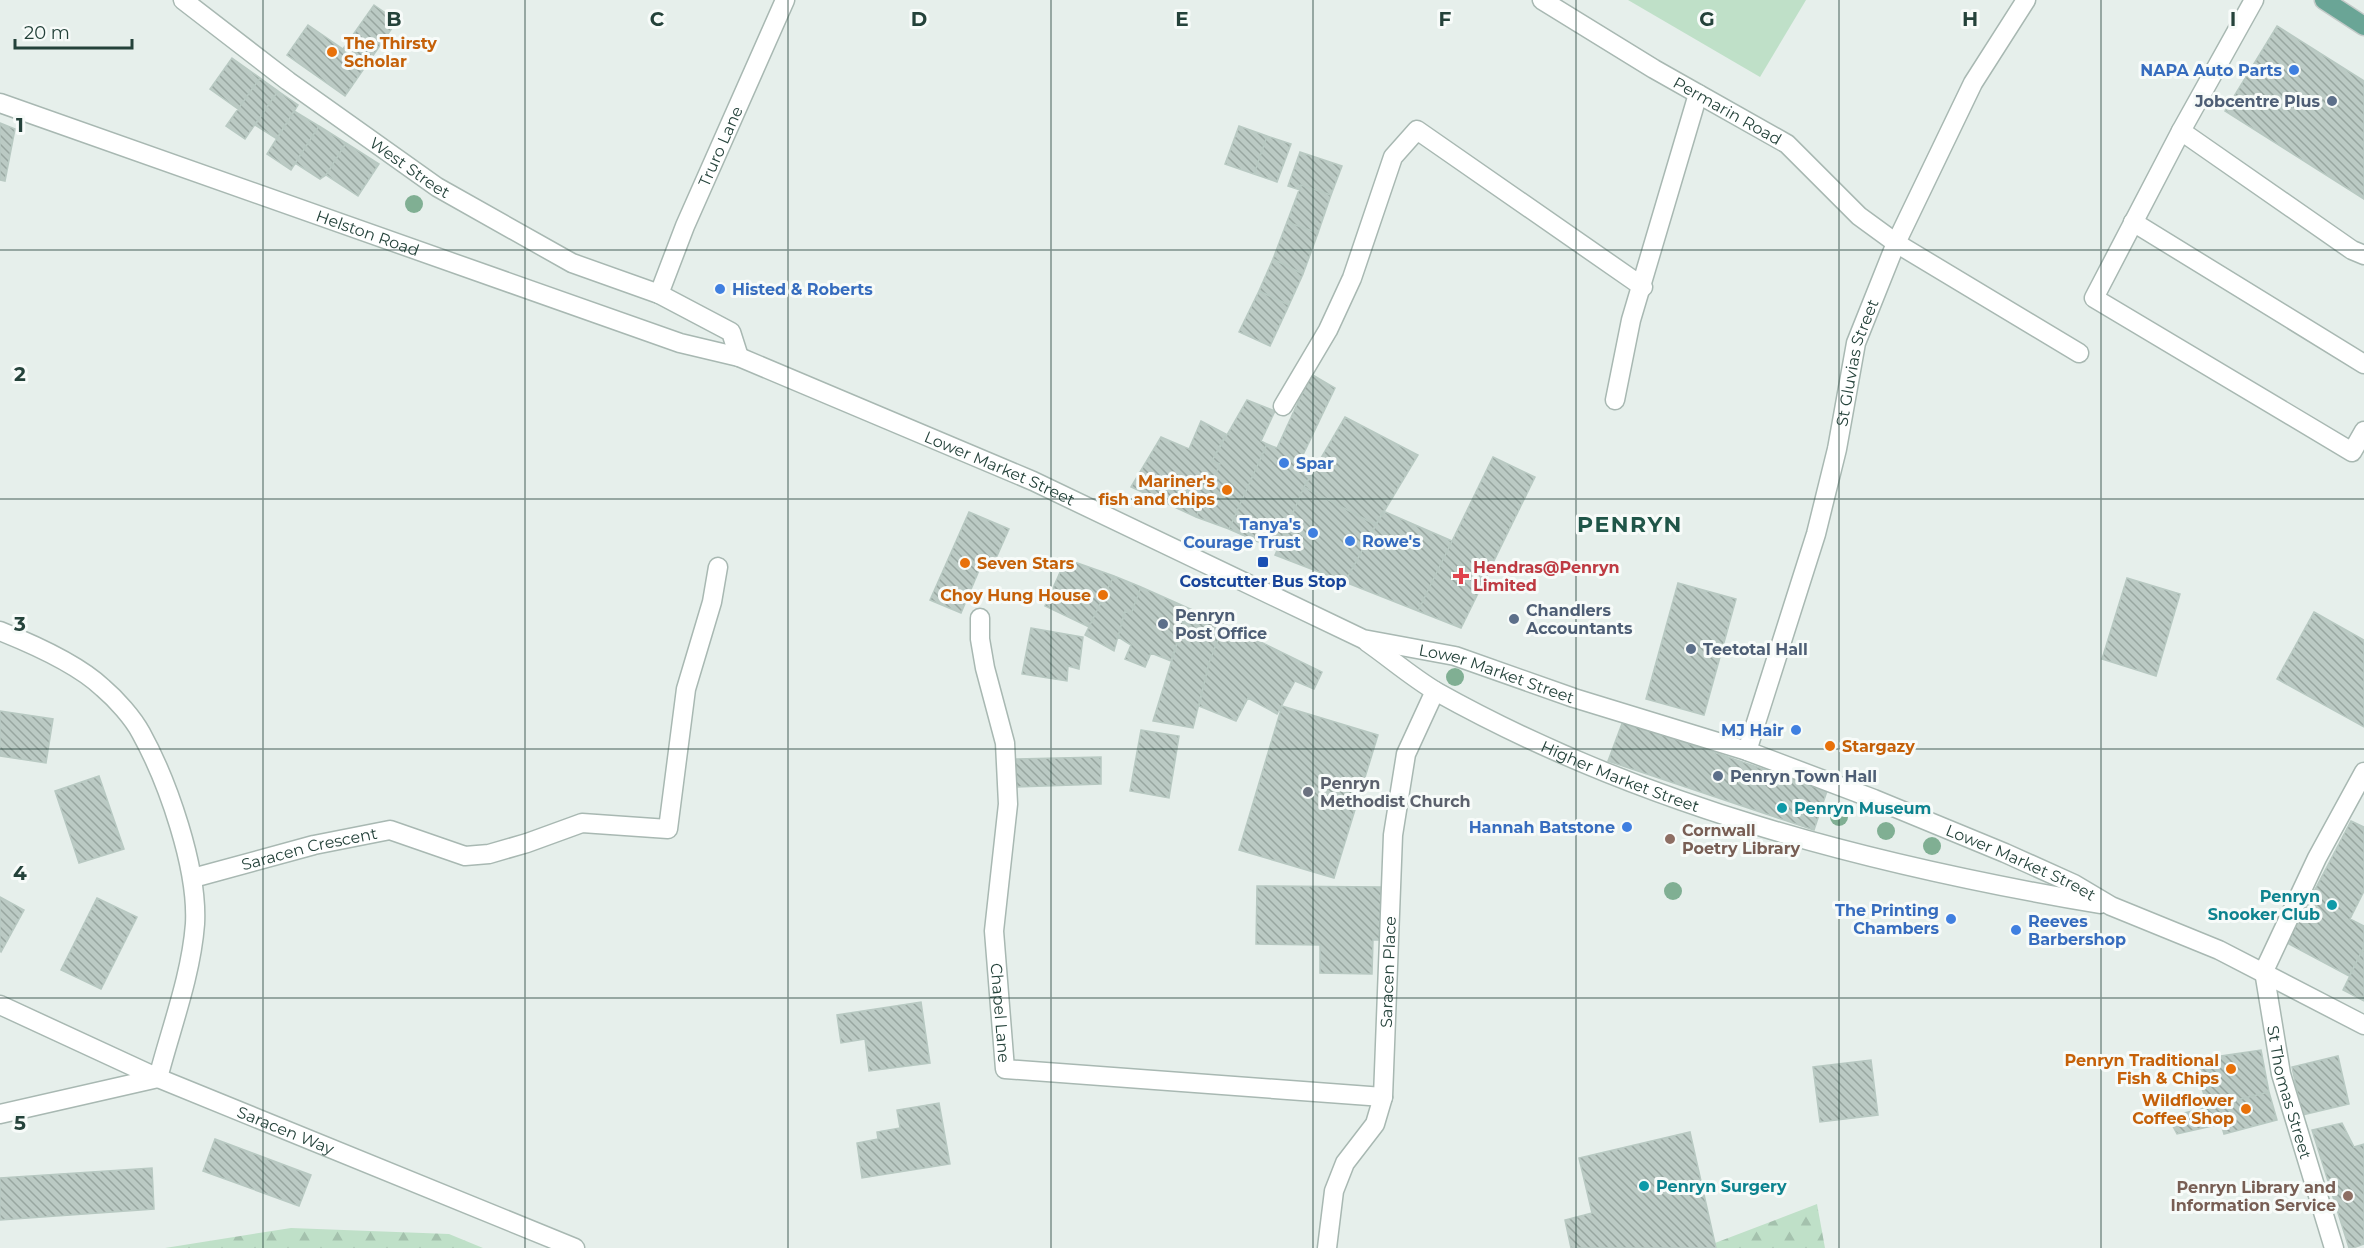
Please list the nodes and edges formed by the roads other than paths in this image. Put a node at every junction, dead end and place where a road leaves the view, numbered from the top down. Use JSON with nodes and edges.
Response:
{"nodes":[{"id":1,"x":183,"y":0,"type":"edge"},
{"id":2,"x":785,"y":0,"type":"edge"},
{"id":3,"x":1542,"y":0,"type":"edge"},
{"id":4,"x":2026,"y":0,"type":"edge"},
{"id":5,"x":2254,"y":0,"type":"edge"},
{"id":6,"x":2324,"y":0,"type":"edge"},
{"id":7,"x":2364,"y":26,"type":"edge"},
{"id":8,"x":1698,"y":94,"type":"junction"},
{"id":9,"x":0,"y":104,"type":"edge"},
{"id":10,"x":2181,"y":131,"type":"junction"},
{"id":11,"x":2133,"y":222,"type":"junction"},
{"id":12,"x":1896,"y":243,"type":"junction"},
{"id":13,"x":2364,"y":255,"type":"edge"},
{"id":14,"x":1643,"y":287,"type":"junction"},
{"id":15,"x":659,"y":294,"type":"junction"},
{"id":16,"x":2079,"y":353,"type":"dead end"},
{"id":17,"x":738,"y":357,"type":"junction"},
{"id":18,"x":2364,"y":364,"type":"edge"},
{"id":19,"x":1615,"y":400,"type":"dead end"},
{"id":20,"x":1283,"y":406,"type":"dead end"},
{"id":21,"x":2364,"y":431,"type":"edge"},
{"id":22,"x":718,"y":567,"type":"dead end"},
{"id":23,"x":980,"y":618,"type":"dead end"},
{"id":24,"x":0,"y":631,"type":"edge"},
{"id":25,"x":1363,"y":639,"type":"junction"},
{"id":26,"x":1435,"y":691,"type":"junction"},
{"id":27,"x":1747,"y":751,"type":"junction"},
{"id":28,"x":2364,"y":772,"type":"edge"},
{"id":29,"x":193,"y":878,"type":"junction"},
{"id":30,"x":2110,"y":906,"type":"junction"},
{"id":31,"x":2264,"y":971,"type":"junction"},
{"id":32,"x":0,"y":1005,"type":"edge"},
{"id":33,"x":2364,"y":1024,"type":"edge"},
{"id":34,"x":158,"y":1078,"type":"junction"},
{"id":35,"x":1383,"y":1097,"type":"junction"},
{"id":36,"x":0,"y":1114,"type":"edge"},
{"id":37,"x":575,"y":1248,"type":"edge"},
{"id":38,"x":1327,"y":1248,"type":"edge"},
{"id":39,"x":2334,"y":1248,"type":"edge"}],
"edges":[{"from":1,"to":15,"type":"street","name":"West Street"},
{"from":2,"to":15,"type":"street","name":"Truro Lane"},
{"from":3,"to":8,"type":"street","name":"Permarin Road"},
{"from":4,"to":12,"type":"street","name":"St Gluvias Street"},
{"from":5,"to":10,"type":"street"},
{"from":6,"to":7,"type":"main road"},
{"from":8,"to":12,"type":"street","name":"Permarin Road"},
{"from":8,"to":14,"type":"street"},
{"from":9,"to":17,"type":"street","name":"Helston Road"},
{"from":10,"to":11,"type":"street"},
{"from":10,"to":13,"type":"street"},
{"from":11,"to":18,"type":"street"},
{"from":11,"to":21,"type":"street"},
{"from":12,"to":16,"type":"street","name":"Permarin Road"},
{"from":12,"to":27,"type":"street","name":"St Gluvias Street"},
{"from":14,"to":19,"type":"street"},
{"from":14,"to":20,"type":"street"},
{"from":15,"to":17,"type":"street","name":"West Street"},
{"from":17,"to":25,"type":"street","name":"Lower Market Street"},
{"from":22,"to":29,"type":"street","name":"Saracen Crescent"},
{"from":23,"to":35,"type":"street","name":"Chapel Lane"},
{"from":24,"to":29,"type":"street"},
{"from":25,"to":26,"type":"street","name":"Higher Market Street"},
{"from":25,"to":27,"type":"street","name":"Lower Market Street"},
{"from":26,"to":30,"type":"street","name":"Higher Market Street"},
{"from":26,"to":35,"type":"street","name":"Saracen Place"},
{"from":27,"to":30,"type":"street","name":"Lower Market Street"},
{"from":28,"to":31,"type":"street"},
{"from":29,"to":34,"type":"street"},
{"from":30,"to":31,"type":"street","name":"Lower Market Street"},
{"from":31,"to":33,"type":"street","name":"Lower Market Street"},
{"from":31,"to":39,"type":"street","name":"St Thomas Street"},
{"from":32,"to":34,"type":"street","name":"Saracen Way"},
{"from":34,"to":36,"type":"street"},
{"from":34,"to":37,"type":"street","name":"Saracen Way"},
{"from":35,"to":38,"type":"street","name":"Saracen Place"}]}
